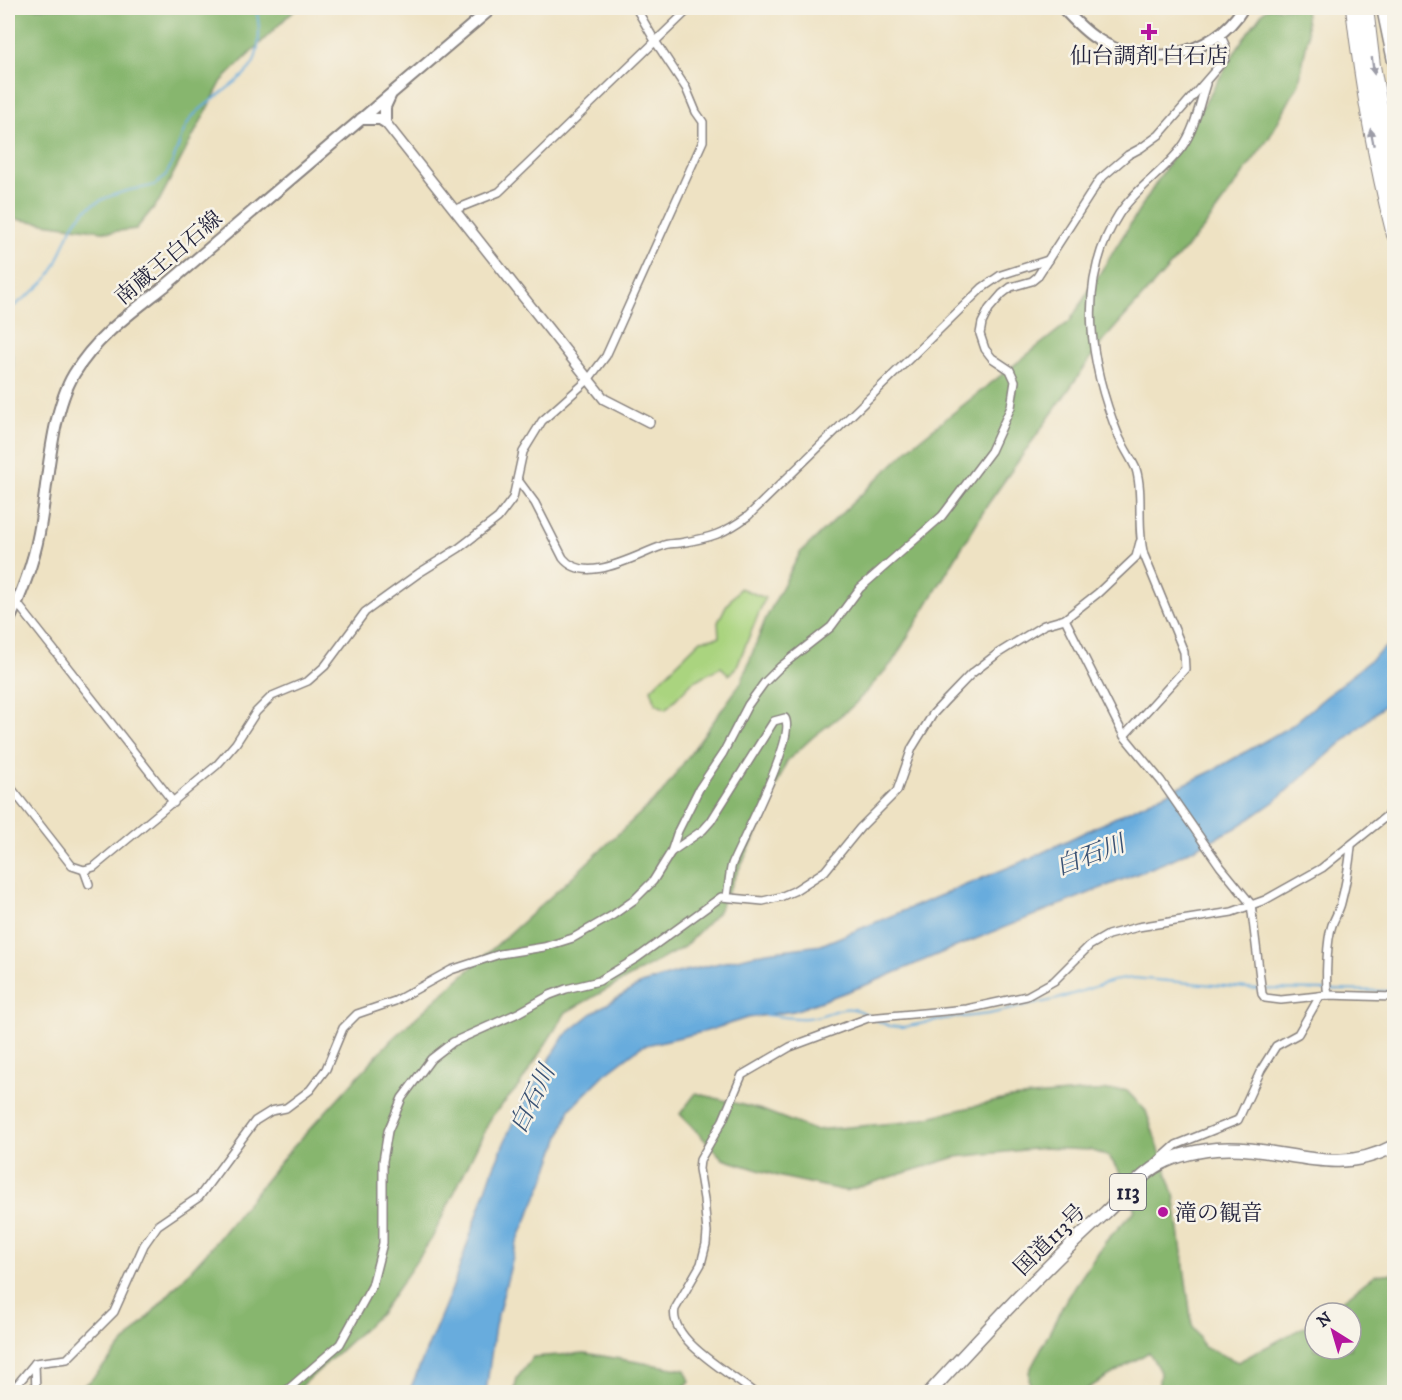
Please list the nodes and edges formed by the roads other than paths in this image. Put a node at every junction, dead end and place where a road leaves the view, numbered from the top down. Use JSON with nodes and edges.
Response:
{"nodes":[{"id":1,"x":492,"y":8,"type":"edge"},
{"id":2,"x":636,"y":8,"type":"edge"},
{"id":3,"x":690,"y":8,"type":"edge"},
{"id":4,"x":1063,"y":8,"type":"edge"},
{"id":5,"x":1243,"y":8,"type":"edge"},
{"id":6,"x":1353,"y":8,"type":"edge"},
{"id":7,"x":1366,"y":8,"type":"edge"},
{"id":8,"x":1383,"y":8,"type":"edge"},
{"id":9,"x":1220,"y":34,"type":"junction"},
{"id":10,"x":655,"y":41,"type":"junction"},
{"id":11,"x":1395,"y":61,"type":"edge"},
{"id":12,"x":1207,"y":81,"type":"junction"},
{"id":13,"x":392,"y":93,"type":"junction"},
{"id":14,"x":361,"y":119,"type":"junction"},
{"id":15,"x":385,"y":122,"type":"junction"},
{"id":16,"x":1395,"y":183,"type":"edge"},
{"id":17,"x":454,"y":210,"type":"junction"},
{"id":18,"x":1395,"y":235,"type":"edge"},
{"id":19,"x":1048,"y":260,"type":"junction"},
{"id":20,"x":588,"y":380,"type":"junction"},
{"id":21,"x":649,"y":422,"type":"dead end"},
{"id":22,"x":517,"y":479,"type":"junction"},
{"id":23,"x":1140,"y":542,"type":"junction"},
{"id":24,"x":17,"y":603,"type":"junction"},
{"id":25,"x":1065,"y":619,"type":"junction"},
{"id":26,"x":8,"y":623,"type":"edge"},
{"id":27,"x":1124,"y":736,"type":"junction"},
{"id":28,"x":8,"y":784,"type":"edge"},
{"id":29,"x":174,"y":803,"type":"junction"},
{"id":30,"x":1395,"y":810,"type":"edge"},
{"id":31,"x":1351,"y":847,"type":"junction"},
{"id":32,"x":671,"y":852,"type":"junction"},
{"id":33,"x":84,"y":870,"type":"junction"},
{"id":34,"x":89,"y":884,"type":"dead end"},
{"id":35,"x":728,"y":896,"type":"junction"},
{"id":36,"x":1251,"y":904,"type":"junction"},
{"id":37,"x":1327,"y":991,"type":"junction"},
{"id":38,"x":1320,"y":996,"type":"junction"},
{"id":39,"x":1395,"y":997,"type":"edge"},
{"id":40,"x":1395,"y":1146,"type":"edge"},
{"id":41,"x":1155,"y":1167,"type":"junction"},
{"id":42,"x":35,"y":1363,"type":"junction"},
{"id":43,"x":11,"y":1392,"type":"edge"},
{"id":44,"x":36,"y":1392,"type":"edge"},
{"id":45,"x":285,"y":1392,"type":"edge"},
{"id":46,"x":753,"y":1392,"type":"edge"},
{"id":47,"x":930,"y":1392,"type":"edge"}],
"edges":[{"from":1,"to":13,"type":"main road","name":"南蔵王白石線"},
{"from":2,"to":10,"type":"street"},
{"from":3,"to":10,"type":"street"},
{"from":4,"to":9,"type":"main road"},
{"from":5,"to":9,"type":"main road"},
{"from":18,"to":6,"type":"highway","one_way":true},
{"from":7,"to":16,"type":"highway","one_way":true},
{"from":8,"to":11,"type":"highway"},
{"from":9,"to":12,"type":"street"},
{"from":10,"to":17,"type":"street"},
{"from":10,"to":20,"type":"street"},
{"from":12,"to":19,"type":"street"},
{"from":12,"to":23,"type":"street"},
{"from":13,"to":14,"type":"main road","name":"南蔵王白石線"},
{"from":13,"to":15,"type":"main road"},
{"from":14,"to":15,"type":"main road"},
{"from":14,"to":24,"type":"main road","name":"南蔵王白石線"},
{"from":15,"to":17,"type":"street"},
{"from":17,"to":20,"type":"street"},
{"from":19,"to":22,"type":"street"},
{"from":19,"to":32,"type":"street"},
{"from":20,"to":21,"type":"street"},
{"from":20,"to":22,"type":"street"},
{"from":22,"to":29,"type":"street"},
{"from":23,"to":25,"type":"street"},
{"from":23,"to":27,"type":"street"},
{"from":24,"to":26,"type":"main road","name":"南蔵王白石線"},
{"from":24,"to":29,"type":"street"},
{"from":25,"to":27,"type":"street"},
{"from":25,"to":35,"type":"street"},
{"from":27,"to":36,"type":"street"},
{"from":28,"to":33,"type":"street"},
{"from":29,"to":33,"type":"street"},
{"from":30,"to":31,"type":"street"},
{"from":31,"to":36,"type":"street"},
{"from":31,"to":37,"type":"street"},
{"from":32,"to":35,"type":"street"},
{"from":32,"to":42,"type":"street"},
{"from":33,"to":34,"type":"street"},
{"from":35,"to":45,"type":"street"},
{"from":36,"to":38,"type":"street"},
{"from":36,"to":46,"type":"street"},
{"from":37,"to":38,"type":"street"},
{"from":37,"to":39,"type":"street"},
{"from":38,"to":41,"type":"street"},
{"from":40,"to":41,"type":"highway","name":"国道113号","number":"113"},
{"from":41,"to":47,"type":"highway","name":"国道113号","number":"113"},
{"from":42,"to":43,"type":"street"},
{"from":42,"to":44,"type":"street"}]}
